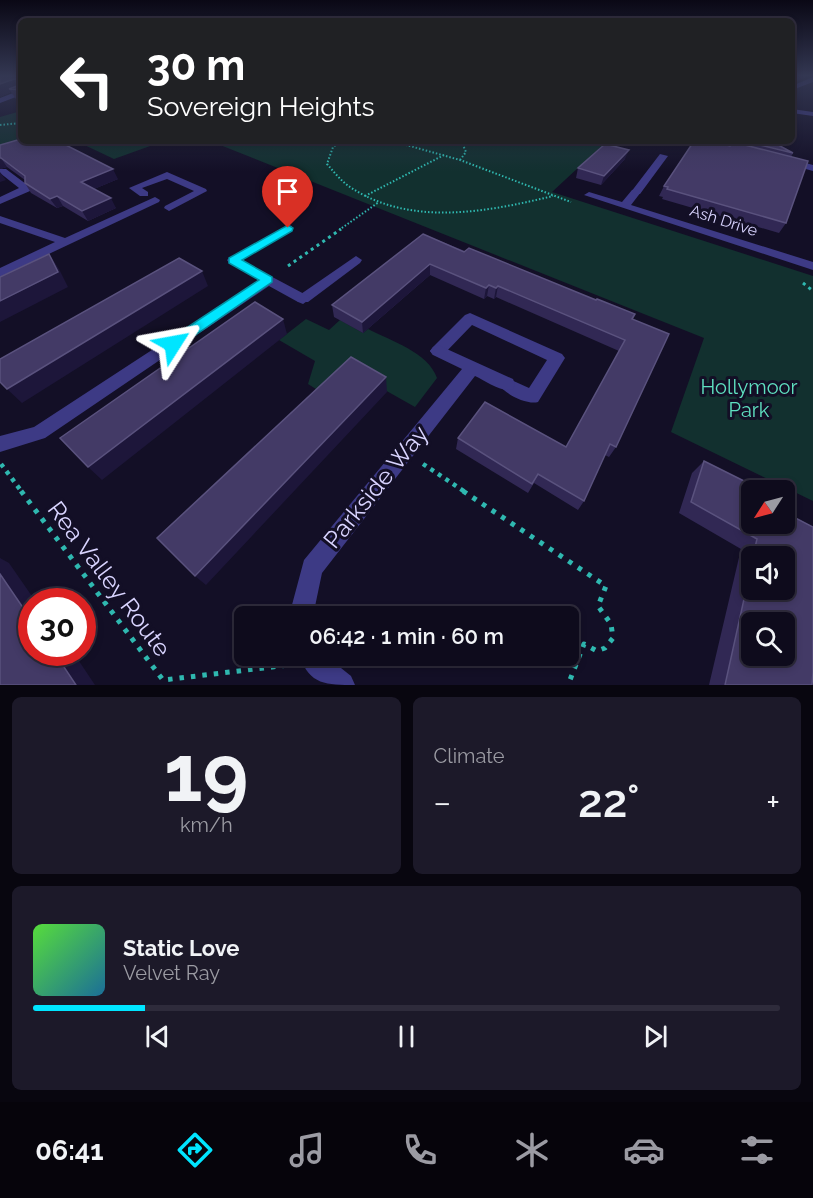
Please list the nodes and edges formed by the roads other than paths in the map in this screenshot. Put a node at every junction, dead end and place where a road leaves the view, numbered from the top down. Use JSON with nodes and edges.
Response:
{"nodes":[{"id":1,"x":795,"y":111,"type":"edge"},
{"id":2,"x":813,"y":114,"type":"edge"},
{"id":3,"x":663,"y":156,"type":"dead end"},
{"id":4,"x":779,"y":160,"type":"edge"},
{"id":5,"x":813,"y":168,"type":"edge"},
{"id":6,"x":3,"y":171,"type":"edge"},
{"id":7,"x":589,"y":195,"type":"dead end"},
{"id":8,"x":149,"y":197,"type":"junction"},
{"id":9,"x":0,"y":201,"type":"edge"},
{"id":10,"x":625,"y":206,"type":"junction"},
{"id":11,"x":0,"y":219,"type":"edge"},
{"id":12,"x":288,"y":228,"type":"dead end"},
{"id":13,"x":62,"y":242,"type":"junction"},
{"id":14,"x":357,"y":260,"type":"dead end"},
{"id":15,"x":813,"y":266,"type":"edge"},
{"id":16,"x":0,"y":273,"type":"edge"},
{"id":17,"x":268,"y":280,"type":"junction"},
{"id":18,"x":472,"y":368,"type":"junction"},
{"id":19,"x":0,"y":444,"type":"edge"},
{"id":20,"x":303,"y":606,"type":"edge"},
{"id":21,"x":321,"y":666,"type":"edge"},
{"id":22,"x":342,"y":685,"type":"edge"}],
"edges":[{"from":1,"to":2,"type":"street"},
{"from":3,"to":10,"type":"street"},
{"from":4,"to":5,"type":"street"},
{"from":6,"to":9,"type":"street"},
{"from":7,"to":10,"type":"street","name":"Ash Drive"},
{"from":8,"to":8,"type":"street"},
{"from":8,"to":13,"type":"street"},
{"from":10,"to":15,"type":"street","name":"Ash Drive"},
{"from":11,"to":13,"type":"street"},
{"from":12,"to":17,"type":"street"},
{"from":13,"to":16,"type":"street"},
{"from":14,"to":17,"type":"street"},
{"from":17,"to":19,"type":"street"},
{"from":18,"to":18,"type":"street"},
{"from":18,"to":20,"type":"street","name":"Parkside Way"},
{"from":21,"to":22,"type":"street"}]}
